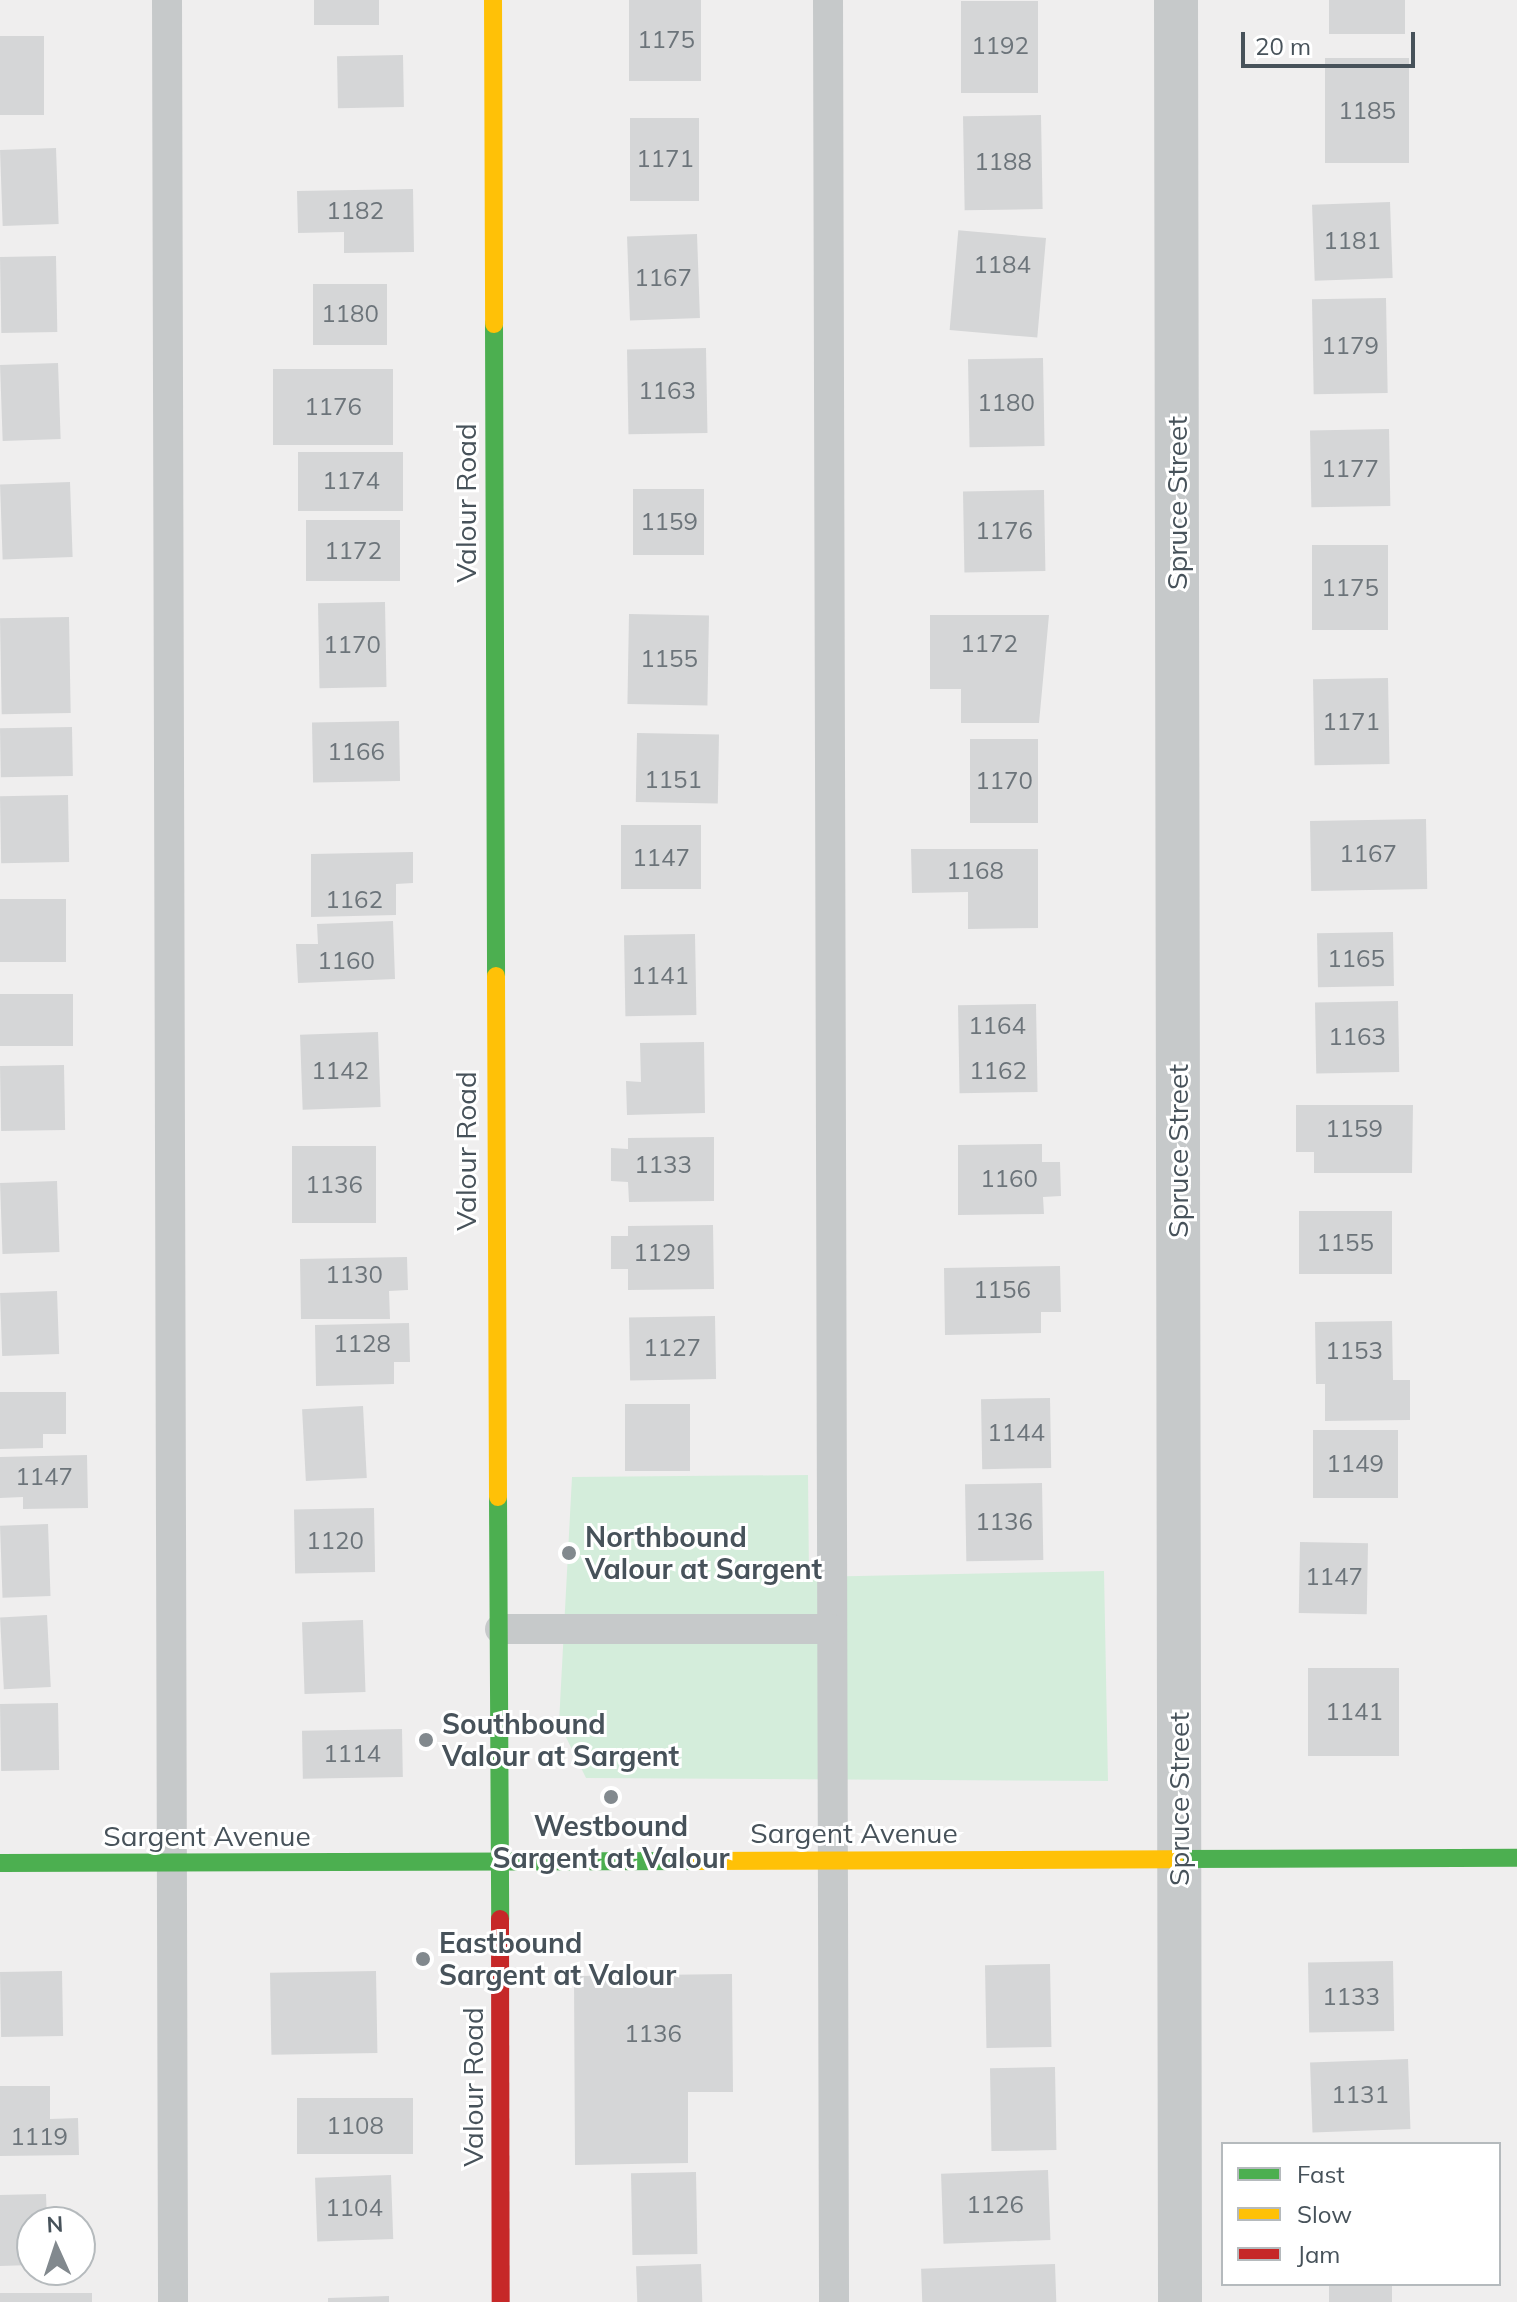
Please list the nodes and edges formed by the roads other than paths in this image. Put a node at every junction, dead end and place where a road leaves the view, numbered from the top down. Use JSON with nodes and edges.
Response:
{"nodes":[{"id":1,"x":167,"y":0,"type":"edge"},
{"id":2,"x":493,"y":0,"type":"edge"},
{"id":3,"x":828,"y":0,"type":"edge"},
{"id":4,"x":1176,"y":0,"type":"edge"},
{"id":5,"x":500,"y":1629,"type":"junction"},
{"id":6,"x":831,"y":1629,"type":"junction"},
{"id":7,"x":1517,"y":1858,"type":"edge"},
{"id":8,"x":1180,"y":1860,"type":"junction"},
{"id":9,"x":832,"y":1861,"type":"junction"},
{"id":10,"x":0,"y":1863,"type":"edge"},
{"id":11,"x":172,"y":1863,"type":"junction"},
{"id":12,"x":499,"y":1865,"type":"junction"},
{"id":13,"x":173,"y":2302,"type":"edge"},
{"id":14,"x":501,"y":2302,"type":"edge"},
{"id":15,"x":834,"y":2302,"type":"edge"},
{"id":16,"x":1180,"y":2302,"type":"edge"}],
"edges":[{"from":1,"to":11,"type":"lane"},
{"from":2,"to":5,"type":"street","name":"Valour Road"},
{"from":3,"to":6,"type":"lane"},
{"from":4,"to":8,"type":"street","name":"Spruce Street"},
{"from":5,"to":6,"type":"lane"},
{"from":5,"to":12,"type":"street","name":"Valour Road"},
{"from":6,"to":9,"type":"lane"},
{"from":7,"to":8,"type":"street","name":"Sargent Avenue"},
{"from":8,"to":9,"type":"street","name":"Sargent Avenue"},
{"from":8,"to":16,"type":"street","name":"Spruce Street"},
{"from":9,"to":12,"type":"street","name":"Sargent Avenue"},
{"from":9,"to":15,"type":"lane"},
{"from":10,"to":11,"type":"street","name":"Sargent Avenue"},
{"from":11,"to":12,"type":"street","name":"Sargent Avenue"},
{"from":11,"to":13,"type":"lane"},
{"from":12,"to":14,"type":"street","name":"Valour Road"}]}
